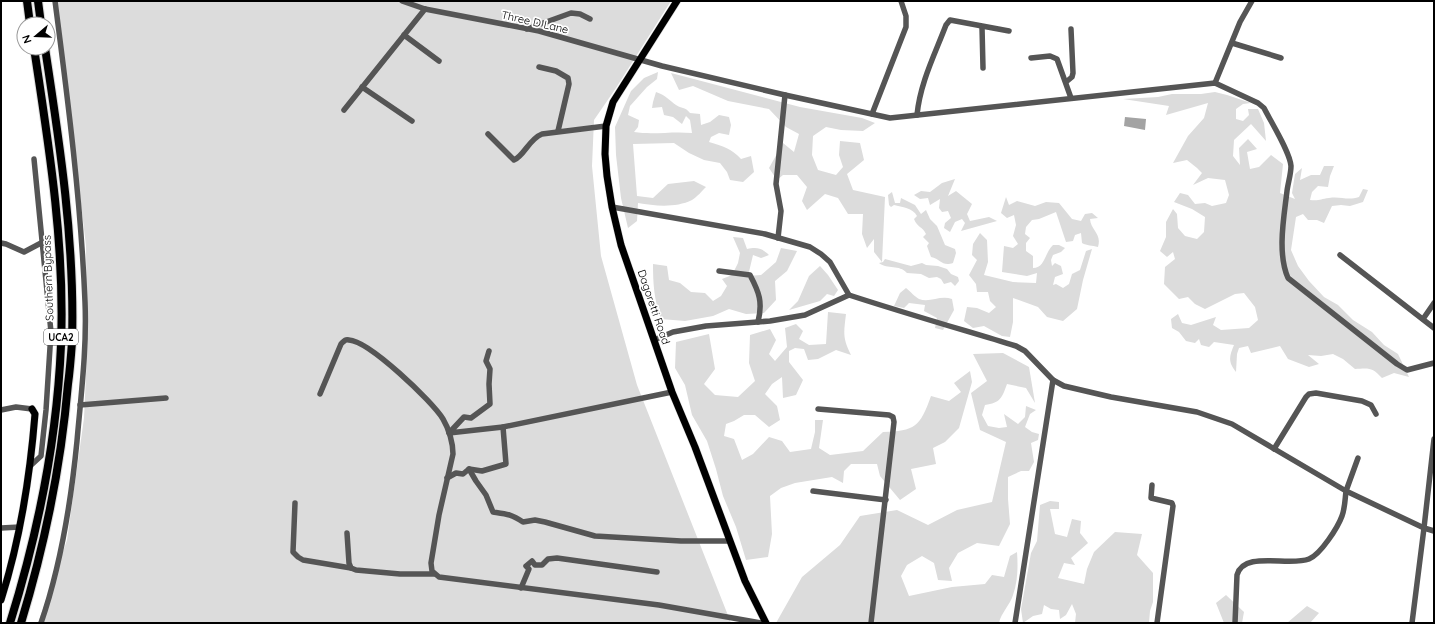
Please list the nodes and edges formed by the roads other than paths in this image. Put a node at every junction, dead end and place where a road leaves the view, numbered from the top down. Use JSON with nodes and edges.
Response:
{"nodes":[{"id":1,"x":27,"y":1,"type":"edge"},
{"id":2,"x":38,"y":1,"type":"edge"},
{"id":3,"x":55,"y":1,"type":"edge"},
{"id":4,"x":402,"y":1,"type":"edge"},
{"id":5,"x":677,"y":1,"type":"edge"},
{"id":6,"x":901,"y":1,"type":"edge"},
{"id":7,"x":1252,"y":1,"type":"edge"},
{"id":8,"x":425,"y":9,"type":"junction"},
{"id":9,"x":29,"y":16,"type":"edge"},
{"id":10,"x":40,"y":16,"type":"edge"},
{"id":11,"x":590,"y":19,"type":"dead end"},
{"id":12,"x":982,"y":27,"type":"junction"},
{"id":13,"x":527,"y":29,"type":"junction"},
{"id":14,"x":1071,"y":29,"type":"dead end"},
{"id":15,"x":1009,"y":31,"type":"dead end"},
{"id":16,"x":404,"y":35,"type":"junction"},
{"id":17,"x":1232,"y":43,"type":"junction"},
{"id":18,"x":35,"y":56,"type":"edge"},
{"id":19,"x":46,"y":56,"type":"edge"},
{"id":20,"x":1031,"y":58,"type":"dead end"},
{"id":21,"x":1282,"y":58,"type":"dead end"},
{"id":22,"x":639,"y":59,"type":"junction"},
{"id":23,"x":439,"y":61,"type":"dead end"},
{"id":24,"x":540,"y":67,"type":"dead end"},
{"id":25,"x":983,"y":68,"type":"dead end"},
{"id":26,"x":1066,"y":82,"type":"junction"},
{"id":27,"x":1215,"y":83,"type":"junction"},
{"id":28,"x":362,"y":87,"type":"junction"},
{"id":29,"x":785,"y":95,"type":"junction"},
{"id":30,"x":1071,"y":98,"type":"junction"},
{"id":31,"x":344,"y":110,"type":"dead end"},
{"id":32,"x":872,"y":114,"type":"junction"},
{"id":33,"x":917,"y":115,"type":"junction"},
{"id":34,"x":412,"y":121,"type":"dead end"},
{"id":35,"x":606,"y":126,"type":"junction"},
{"id":36,"x":558,"y":131,"type":"junction"},
{"id":37,"x":488,"y":134,"type":"dead end"},
{"id":38,"x":34,"y":159,"type":"dead end"},
{"id":39,"x":612,"y":207,"type":"junction"},
{"id":40,"x":778,"y":238,"type":"junction"},
{"id":41,"x":1,"y":243,"type":"edge"},
{"id":42,"x":41,"y":243,"type":"junction"},
{"id":43,"x":1340,"y":255,"type":"dead end"},
{"id":44,"x":719,"y":271,"type":"dead end"},
{"id":45,"x":849,"y":295,"type":"junction"},
{"id":46,"x":1434,"y":303,"type":"edge"},
{"id":47,"x":1423,"y":319,"type":"junction"},
{"id":48,"x":758,"y":322,"type":"junction"},
{"id":49,"x":1434,"y":328,"type":"edge"},
{"id":50,"x":654,"y":340,"type":"junction"},
{"id":51,"x":489,"y":351,"type":"dead end"},
{"id":52,"x":1434,"y":363,"type":"edge"},
{"id":53,"x":1053,"y":380,"type":"junction"},
{"id":54,"x":672,"y":392,"type":"junction"},
{"id":55,"x":320,"y":394,"type":"dead end"},
{"id":56,"x":166,"y":398,"type":"dead end"},
{"id":57,"x":80,"y":405,"type":"junction"},
{"id":58,"x":32,"y":409,"type":"joint"},
{"id":59,"x":818,"y":409,"type":"dead end"},
{"id":60,"x":1,"y":410,"type":"edge"},
{"id":61,"x":1376,"y":414,"type":"dead end"},
{"id":62,"x":503,"y":427,"type":"junction"},
{"id":63,"x":449,"y":433,"type":"junction"},
{"id":64,"x":1434,"y":439,"type":"edge"},
{"id":65,"x":1274,"y":449,"type":"junction"},
{"id":66,"x":1358,"y":458,"type":"dead end"},
{"id":67,"x":29,"y":467,"type":"junction"},
{"id":68,"x":469,"y":469,"type":"junction"},
{"id":69,"x":447,"y":478,"type":"junction"},
{"id":70,"x":1152,"y":485,"type":"dead end"},
{"id":71,"x":813,"y":491,"type":"dead end"},
{"id":72,"x":1346,"y":491,"type":"junction"},
{"id":73,"x":886,"y":500,"type":"junction"},
{"id":74,"x":295,"y":503,"type":"dead end"},
{"id":75,"x":20,"y":527,"type":"junction"},
{"id":76,"x":1,"y":528,"type":"edge"},
{"id":77,"x":1424,"y":528,"type":"junction"},
{"id":78,"x":1434,"y":531,"type":"edge"},
{"id":79,"x":347,"y":533,"type":"dead end"},
{"id":80,"x":730,"y":541,"type":"junction"},
{"id":81,"x":351,"y":568,"type":"junction"},
{"id":82,"x":657,"y":572,"type":"dead end"},
{"id":83,"x":434,"y":574,"type":"junction"},
{"id":84,"x":521,"y":588,"type":"junction"},
{"id":85,"x":1,"y":600,"type":"edge"},
{"id":86,"x":10,"y":623,"type":"edge"},
{"id":87,"x":21,"y":623,"type":"edge"},
{"id":88,"x":41,"y":623,"type":"edge"},
{"id":89,"x":761,"y":623,"type":"edge"},
{"id":90,"x":766,"y":623,"type":"edge"},
{"id":91,"x":871,"y":623,"type":"edge"},
{"id":92,"x":1016,"y":623,"type":"edge"},
{"id":93,"x":1157,"y":623,"type":"edge"},
{"id":94,"x":1236,"y":623,"type":"edge"},
{"id":95,"x":1412,"y":623,"type":"edge"}],
"edges":[{"from":1,"to":9,"type":"highway"},
{"from":2,"to":10,"type":"highway"},
{"from":3,"to":57,"type":"street"},
{"from":4,"to":8,"type":"street","name":"Three D Lane"},
{"from":5,"to":22,"type":"main road","name":"Dagoretti Road"},
{"from":6,"to":32,"type":"street"},
{"from":7,"to":17,"type":"street"},
{"from":8,"to":13,"type":"street","name":"Three D Lane"},
{"from":8,"to":16,"type":"street"},
{"from":11,"to":13,"type":"street"},
{"from":12,"to":15,"type":"street"},
{"from":12,"to":25,"type":"street"},
{"from":12,"to":33,"type":"street"},
{"from":13,"to":22,"type":"street","name":"Three D Lane"},
{"from":14,"to":26,"type":"street"},
{"from":16,"to":23,"type":"street"},
{"from":16,"to":28,"type":"street"},
{"from":17,"to":21,"type":"street"},
{"from":17,"to":27,"type":"street"},
{"from":18,"to":86,"type":"highway","name":"Southern Bypass","number":"UCA2"},
{"from":19,"to":87,"type":"highway","name":"Southern Bypass","number":"UCA2"},
{"from":20,"to":26,"type":"street"},
{"from":22,"to":29,"type":"street","name":"Three D Lane"},
{"from":22,"to":35,"type":"main road","name":"Dagoretti Road"},
{"from":24,"to":36,"type":"street"},
{"from":26,"to":30,"type":"street"},
{"from":27,"to":30,"type":"street","name":"Three D Lane"},
{"from":27,"to":52,"type":"street"},
{"from":28,"to":31,"type":"street"},
{"from":28,"to":34,"type":"street"},
{"from":29,"to":32,"type":"street","name":"Three D Lane"},
{"from":29,"to":40,"type":"street"},
{"from":30,"to":33,"type":"street","name":"Three D Lane"},
{"from":32,"to":33,"type":"street","name":"Three D Lane"},
{"from":35,"to":36,"type":"street"},
{"from":35,"to":39,"type":"main road","name":"Dagoretti Road"},
{"from":36,"to":37,"type":"street"},
{"from":38,"to":42,"type":"street"},
{"from":39,"to":40,"type":"street"},
{"from":39,"to":50,"type":"main road","name":"Dagoretti Road"},
{"from":40,"to":45,"type":"street"},
{"from":41,"to":42,"type":"street"},
{"from":42,"to":67,"type":"street"},
{"from":43,"to":47,"type":"street"},
{"from":44,"to":48,"type":"street"},
{"from":45,"to":48,"type":"street"},
{"from":45,"to":53,"type":"street"},
{"from":46,"to":47,"type":"street"},
{"from":47,"to":49,"type":"street"},
{"from":48,"to":50,"type":"street"},
{"from":50,"to":54,"type":"main road","name":"Dagoretti Road"},
{"from":51,"to":63,"type":"street"},
{"from":53,"to":65,"type":"street"},
{"from":53,"to":92,"type":"street"},
{"from":54,"to":62,"type":"street"},
{"from":54,"to":80,"type":"main road","name":"Dagoretti Road"},
{"from":55,"to":63,"type":"street"},
{"from":56,"to":57,"type":"street"},
{"from":57,"to":88,"type":"street"},
{"from":58,"to":60,"type":"street"},
{"from":58,"to":67,"type":"main road"},
{"from":59,"to":73,"type":"street"},
{"from":61,"to":65,"type":"street"},
{"from":62,"to":63,"type":"street"},
{"from":62,"to":68,"type":"street"},
{"from":63,"to":69,"type":"street"},
{"from":64,"to":77,"type":"street"},
{"from":65,"to":72,"type":"street"},
{"from":66,"to":72,"type":"street"},
{"from":67,"to":75,"type":"main road"},
{"from":68,"to":69,"type":"street"},
{"from":68,"to":80,"type":"street"},
{"from":69,"to":83,"type":"street"},
{"from":70,"to":93,"type":"street"},
{"from":71,"to":73,"type":"street"},
{"from":72,"to":77,"type":"street"},
{"from":72,"to":94,"type":"street"},
{"from":73,"to":91,"type":"street"},
{"from":74,"to":81,"type":"street"},
{"from":75,"to":76,"type":"street"},
{"from":75,"to":85,"type":"main road"},
{"from":77,"to":78,"type":"street"},
{"from":77,"to":95,"type":"street"},
{"from":79,"to":81,"type":"street"},
{"from":80,"to":90,"type":"main road","name":"Dagoretti Road"},
{"from":81,"to":83,"type":"street"},
{"from":82,"to":84,"type":"street"},
{"from":83,"to":84,"type":"street"},
{"from":84,"to":89,"type":"street"}]}
